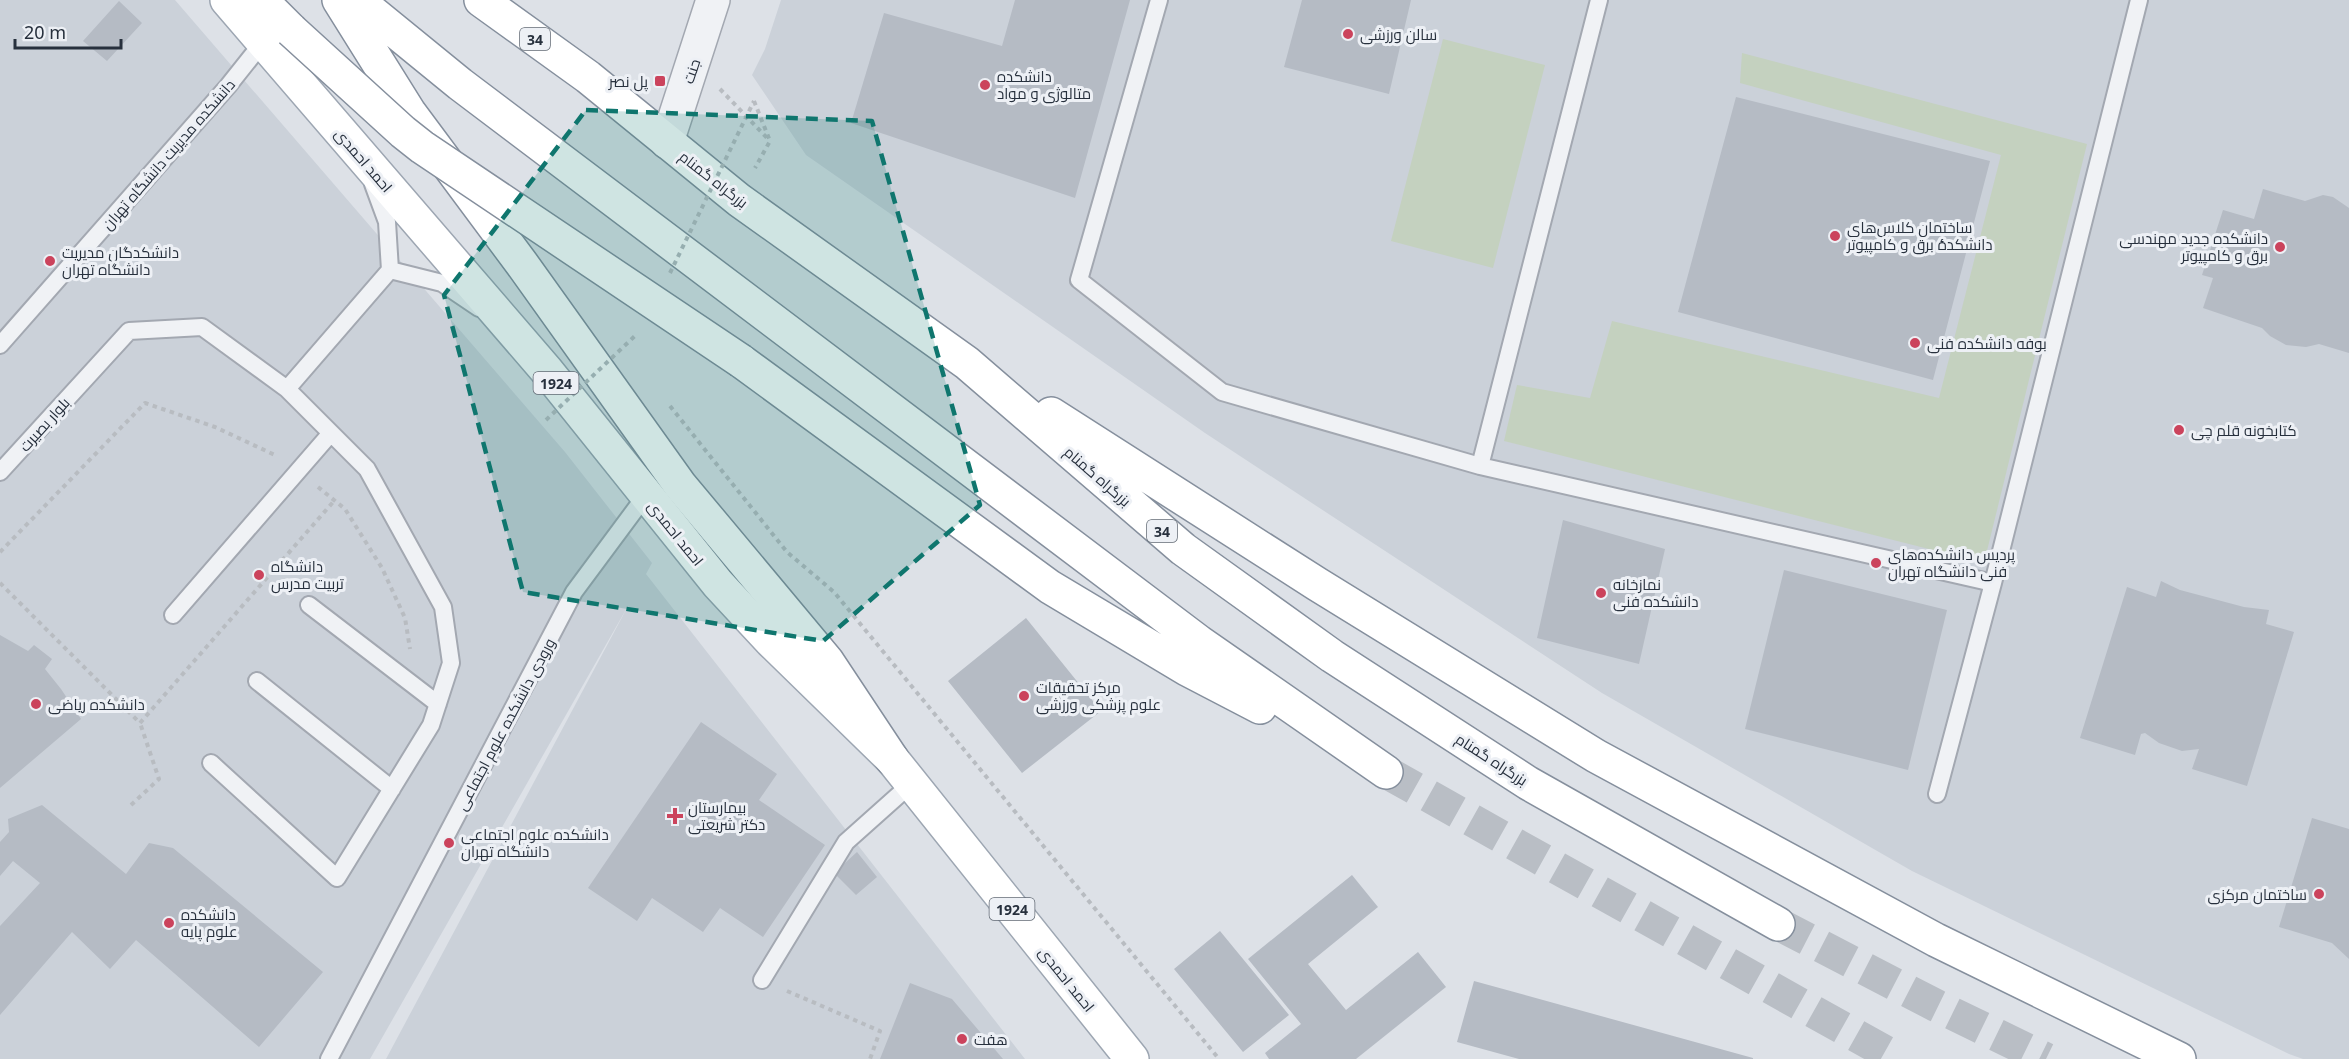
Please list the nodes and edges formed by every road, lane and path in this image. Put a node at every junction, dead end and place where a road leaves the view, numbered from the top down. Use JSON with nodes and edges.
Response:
{"nodes":[{"id":1,"x":227,"y":0,"type":"edge"},
{"id":2,"x":261,"y":0,"type":"edge"},
{"id":3,"x":339,"y":0,"type":"edge"},
{"id":4,"x":357,"y":0,"type":"edge"},
{"id":5,"x":481,"y":0,"type":"edge"},
{"id":6,"x":511,"y":0,"type":"edge"},
{"id":7,"x":713,"y":0,"type":"edge"},
{"id":8,"x":1159,"y":0,"type":"edge"},
{"id":9,"x":1599,"y":0,"type":"edge"},
{"id":10,"x":2139,"y":0,"type":"edge"},
{"id":11,"x":277,"y":36,"type":"junction"},
{"id":12,"x":694,"y":62,"type":"junction"},
{"id":13,"x":588,"y":78,"type":"junction"},
{"id":14,"x":754,"y":101,"type":"dead end"},
{"id":15,"x":667,"y":142,"type":"junction"},
{"id":16,"x":366,"y":163,"type":"junction"},
{"id":17,"x":390,"y":270,"type":"junction"},
{"id":18,"x":509,"y":328,"type":"junction"},
{"id":19,"x":620,"y":344,"type":"dead end"},
{"id":20,"x":0,"y":345,"type":"edge"},
{"id":21,"x":627,"y":352,"type":"dead end"},
{"id":22,"x":967,"y":363,"type":"junction"},
{"id":23,"x":287,"y":389,"type":"junction"},
{"id":24,"x":663,"y":398,"type":"dead end"},
{"id":25,"x":331,"y":434,"type":"junction"},
{"id":26,"x":1480,"y":466,"type":"junction"},
{"id":27,"x":0,"y":472,"type":"edge"},
{"id":28,"x":646,"y":495,"type":"junction"},
{"id":29,"x":1993,"y":583,"type":"junction"},
{"id":30,"x":309,"y":605,"type":"dead end"},
{"id":31,"x":173,"y":615,"type":"dead end"},
{"id":32,"x":257,"y":681,"type":"dead end"},
{"id":33,"x":438,"y":704,"type":"junction"},
{"id":34,"x":140,"y":723,"type":"dead end"},
{"id":35,"x":211,"y":763,"type":"dead end"},
{"id":36,"x":901,"y":772,"type":"junction"},
{"id":37,"x":392,"y":789,"type":"junction"},
{"id":38,"x":1937,"y":794,"type":"dead end"},
{"id":39,"x":131,"y":805,"type":"dead end"},
{"id":40,"x":1778,"y":924,"type":"tunnel mouth"},
{"id":41,"x":762,"y":980,"type":"joint"},
{"id":42,"x":329,"y":1059,"type":"edge"},
{"id":43,"x":870,"y":1059,"type":"edge"},
{"id":44,"x":1132,"y":1059,"type":"edge"},
{"id":45,"x":1219,"y":1059,"type":"edge"},
{"id":46,"x":2179,"y":1059,"type":"edge"}],
"edges":[{"from":1,"to":11,"type":"main road","name":"احمد احمدی","number":"1924"},
{"from":2,"to":11,"type":"main road"},
{"from":3,"to":36,"type":"main road"},
{"from":4,"to":11,"type":"main road","bridge":true},
{"from":5,"to":13,"type":"main road","name":"بزرگراه گمنام","number":"34"},
{"from":6,"to":13,"type":"main road"},
{"from":7,"to":12,"type":"street","name":"جنت"},
{"from":8,"to":26,"type":"lane"},
{"from":9,"to":26,"type":"lane"},
{"from":10,"to":29,"type":"lane"},
{"from":11,"to":16,"type":"main road","name":"احمد احمدی","number":"1924"},
{"from":11,"to":20,"type":"lane","name":"دانشکده مدیریت دانشگاه تهران"},
{"from":12,"to":14,"type":"path"},
{"from":12,"to":15,"type":"street","name":"جنت"},
{"from":13,"to":15,"type":"main road","name":"بزرگراه گمنام","number":"34"},
{"from":15,"to":22,"type":"main road","name":"بزرگراه گمنام","number":"34"},
{"from":16,"to":17,"type":"lane"},
{"from":16,"to":18,"type":"main road","name":"احمد احمدی","number":"1924"},
{"from":17,"to":18,"type":"lane"},
{"from":17,"to":23,"type":"lane"},
{"from":18,"to":28,"type":"main road","name":"احمد احمدی","number":"1924"},
{"from":19,"to":21,"type":"path"},
{"from":22,"to":40,"type":"main road","name":"بزرگراه گمنام","number":"34"},
{"from":22,"to":46,"type":"main road"},
{"from":23,"to":25,"type":"lane","name":"بلوار بصیرت"},
{"from":23,"to":27,"type":"lane","name":"بلوار بصیرت"},
{"from":24,"to":45,"type":"path"},
{"from":25,"to":31,"type":"lane"},
{"from":25,"to":33,"type":"lane","name":"بلوار بصیرت"},
{"from":26,"to":29,"type":"lane"},
{"from":28,"to":36,"type":"main road","name":"احمد احمدی","number":"1924"},
{"from":28,"to":42,"type":"lane","name":"ورودی دانشکده علوم اجتماعی"},
{"from":29,"to":38,"type":"lane"},
{"from":30,"to":33,"type":"lane"},
{"from":32,"to":37,"type":"lane"},
{"from":33,"to":37,"type":"lane","name":"بلوار بصیرت"},
{"from":34,"to":39,"type":"path"},
{"from":35,"to":37,"type":"lane","name":"بلوار بصیرت"},
{"from":36,"to":41,"type":"lane"},
{"from":36,"to":44,"type":"main road","name":"احمد احمدی","number":"1924"},
{"from":41,"to":43,"type":"path"}]}
